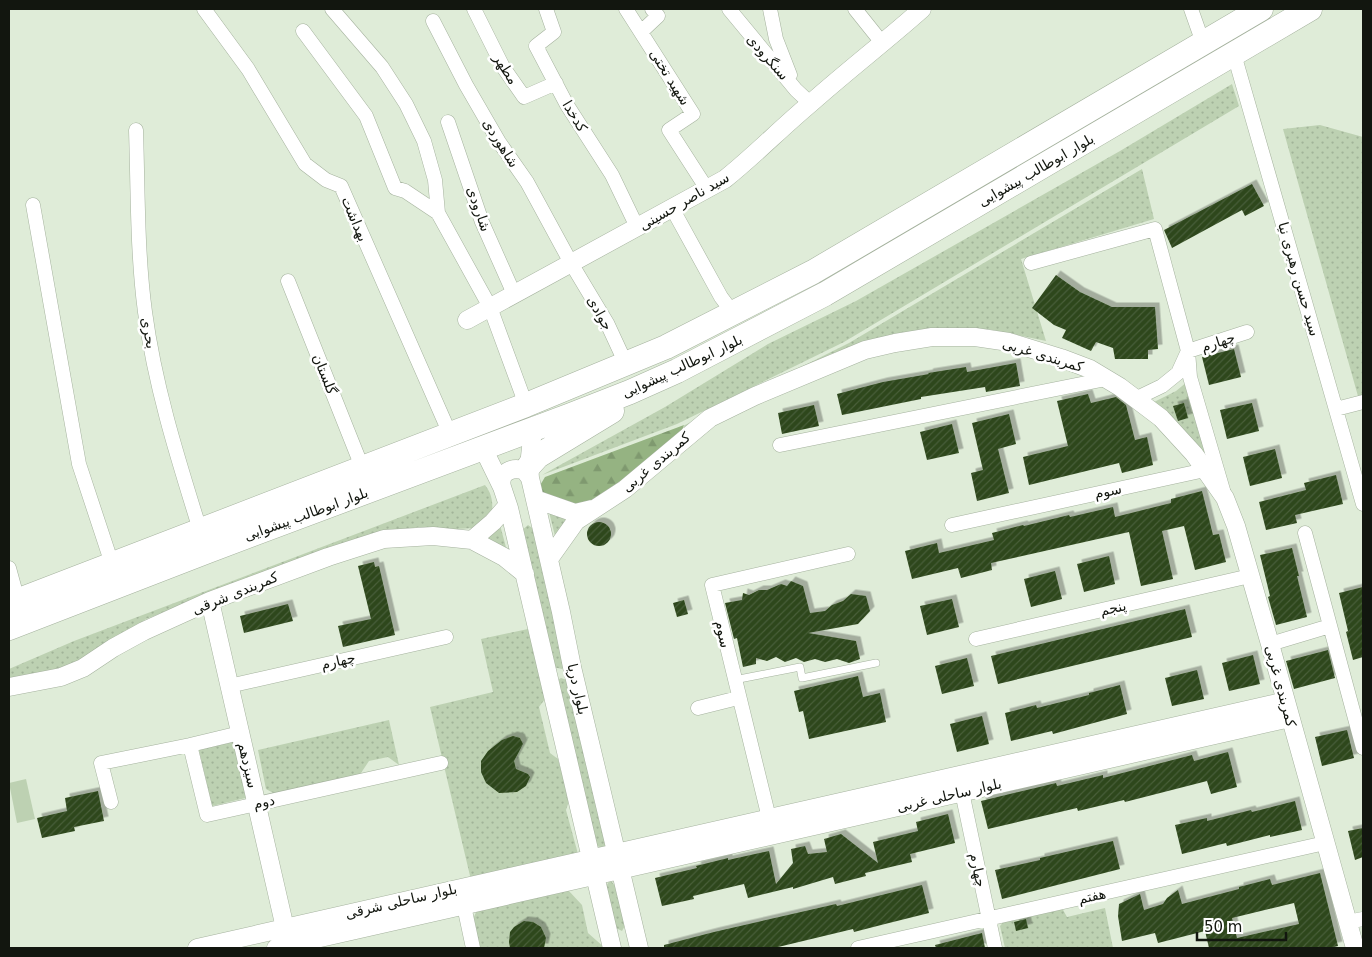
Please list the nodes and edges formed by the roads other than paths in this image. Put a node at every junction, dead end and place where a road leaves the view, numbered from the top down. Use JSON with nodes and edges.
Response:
{"nodes":[{"id":1,"x":204,"y":9,"type":"edge"},
{"id":2,"x":332,"y":9,"type":"edge"},
{"id":3,"x":474,"y":9,"type":"edge"},
{"id":4,"x":546,"y":9,"type":"edge"},
{"id":5,"x":626,"y":9,"type":"edge"},
{"id":6,"x":652,"y":9,"type":"edge"},
{"id":7,"x":728,"y":9,"type":"edge"},
{"id":8,"x":770,"y":9,"type":"edge"},
{"id":9,"x":855,"y":9,"type":"edge"},
{"id":10,"x":1191,"y":9,"type":"edge"},
{"id":11,"x":1261,"y":9,"type":"edge"},
{"id":12,"x":1310,"y":9,"type":"edge"},
{"id":13,"x":920,"y":10,"type":"edge"},
{"id":14,"x":433,"y":21,"type":"dead end"},
{"id":15,"x":303,"y":31,"type":"dead end"},
{"id":16,"x":641,"y":32,"type":"junction"},
{"id":17,"x":1203,"y":43,"type":"junction"},
{"id":18,"x":883,"y":44,"type":"junction"},
{"id":19,"x":1234,"y":54,"type":"junction"},
{"id":20,"x":556,"y":83,"type":"junction"},
{"id":21,"x":796,"y":90,"type":"junction"},
{"id":22,"x":810,"y":103,"type":"junction"},
{"id":23,"x":448,"y":122,"type":"dead end"},
{"id":24,"x":136,"y":130,"type":"dead end"},
{"id":25,"x":706,"y":189,"type":"junction"},
{"id":26,"x":33,"y":205,"type":"dead end"},
{"id":27,"x":672,"y":208,"type":"junction"},
{"id":28,"x":438,"y":213,"type":"junction"},
{"id":29,"x":637,"y":227,"type":"junction"},
{"id":30,"x":571,"y":263,"type":"junction"},
{"id":31,"x":1031,"y":263,"type":"dead end"},
{"id":32,"x":288,"y":281,"type":"dead end"},
{"id":33,"x":514,"y":294,"type":"junction"},
{"id":34,"x":490,"y":307,"type":"junction"},
{"id":35,"x":733,"y":313,"type":"junction"},
{"id":36,"x":467,"y":320,"type":"dead end"},
{"id":37,"x":1247,"y":332,"type":"dead end"},
{"id":38,"x":1188,"y":351,"type":"junction"},
{"id":39,"x":626,"y":364,"type":"junction"},
{"id":40,"x":683,"y":368,"type":"junction"},
{"id":41,"x":1106,"y":379,"type":"junction"},
{"id":42,"x":1135,"y":399,"type":"junction"},
{"id":43,"x":1363,"y":402,"type":"edge"},
{"id":44,"x":526,"y":405,"type":"junction"},
{"id":45,"x":1336,"y":409,"type":"junction"},
{"id":46,"x":533,"y":429,"type":"junction"},
{"id":47,"x":450,"y":434,"type":"junction"},
{"id":48,"x":780,"y":444,"type":"dead end"},
{"id":49,"x":483,"y":448,"type":"junction"},
{"id":50,"x":362,"y":468,"type":"junction"},
{"id":51,"x":1205,"y":470,"type":"junction"},
{"id":52,"x":530,"y":472,"type":"junction"},
{"id":53,"x":502,"y":486,"type":"junction"},
{"id":54,"x":1225,"y":498,"type":"junction"},
{"id":55,"x":536,"y":502,"type":"junction"},
{"id":56,"x":1363,"y":504,"type":"edge"},
{"id":57,"x":509,"y":507,"type":"junction"},
{"id":58,"x":595,"y":508,"type":"junction"},
{"id":59,"x":952,"y":525,"type":"dead end"},
{"id":60,"x":1305,"y":533,"type":"dead end"},
{"id":61,"x":204,"y":540,"type":"junction"},
{"id":62,"x":472,"y":540,"type":"junction"},
{"id":63,"x":848,"y":554,"type":"dead end"},
{"id":64,"x":549,"y":559,"type":"junction"},
{"id":65,"x":112,"y":564,"type":"junction"},
{"id":66,"x":9,"y":568,"type":"edge"},
{"id":67,"x":525,"y":574,"type":"junction"},
{"id":68,"x":1250,"y":576,"type":"junction"},
{"id":69,"x":14,"y":602,"type":"edge"},
{"id":70,"x":210,"y":602,"type":"junction"},
{"id":71,"x":1330,"y":626,"type":"junction"},
{"id":72,"x":9,"y":628,"type":"edge"},
{"id":73,"x":446,"y":637,"type":"dead end"},
{"id":74,"x":976,"y":639,"type":"dead end"},
{"id":75,"x":1270,"y":644,"type":"junction"},
{"id":76,"x":876,"y":662,"type":"dead end"},
{"id":77,"x":572,"y":667,"type":"junction"},
{"id":78,"x":548,"y":673,"type":"junction"},
{"id":79,"x":734,"y":680,"type":"junction"},
{"id":80,"x":229,"y":686,"type":"junction"},
{"id":81,"x":9,"y":687,"type":"edge"},
{"id":82,"x":738,"y":698,"type":"junction"},
{"id":83,"x":1286,"y":700,"type":"junction"},
{"id":84,"x":698,"y":708,"type":"dead end"},
{"id":85,"x":1290,"y":718,"type":"junction"},
{"id":86,"x":240,"y":733,"type":"junction"},
{"id":87,"x":190,"y":745,"type":"junction"},
{"id":88,"x":1363,"y":748,"type":"edge"},
{"id":89,"x":441,"y":763,"type":"dead end"},
{"id":90,"x":962,"y":792,"type":"junction"},
{"id":91,"x":111,"y":802,"type":"dead end"},
{"id":92,"x":257,"y":803,"type":"junction"},
{"id":93,"x":771,"y":826,"type":"junction"},
{"id":94,"x":1325,"y":843,"type":"junction"},
{"id":95,"x":604,"y":855,"type":"junction"},
{"id":96,"x":608,"y":873,"type":"junction"},
{"id":97,"x":464,"y":906,"type":"junction"},
{"id":98,"x":989,"y":919,"type":"junction"},
{"id":99,"x":1355,"y":921,"type":"edge"},
{"id":100,"x":286,"y":928,"type":"junction"},
{"id":101,"x":638,"y":943,"type":"edge"},
{"id":102,"x":295,"y":944,"type":"junction"},
{"id":103,"x":612,"y":947,"type":"edge"},
{"id":104,"x":198,"y":948,"type":"edge"},
{"id":105,"x":276,"y":948,"type":"edge"},
{"id":106,"x":473,"y":948,"type":"edge"},
{"id":107,"x":858,"y":948,"type":"edge"},
{"id":108,"x":995,"y":948,"type":"edge"},
{"id":109,"x":1354,"y":948,"type":"edge"}],
"edges":[{"from":1,"to":47,"type":"street","name":"بهداشت"},
{"from":2,"to":28,"type":"street"},
{"from":3,"to":20,"type":"street","name":"مطهر"},
{"from":4,"to":20,"type":"street","name":"کدخدا"},
{"from":5,"to":16,"type":"street","name":"شهید تختی"},
{"from":6,"to":16,"type":"street"},
{"from":7,"to":21,"type":"street","name":"سنگرودی"},
{"from":8,"to":21,"type":"street"},
{"from":9,"to":18,"type":"street"},
{"from":10,"to":17,"type":"street"},
{"from":11,"to":17,"type":"highway","name":"بلوار ابوطالب پیشوایی"},
{"from":12,"to":19,"type":"highway","name":"بلوار ابوطالب پیشوایی"},
{"from":13,"to":18,"type":"street","name":"سید ناصر حسینی"},
{"from":14,"to":30,"type":"street","name":"شاهوردی"},
{"from":15,"to":28,"type":"street"},
{"from":16,"to":25,"type":"street","name":"شهید تختی"},
{"from":17,"to":35,"type":"highway","name":"بلوار ابوطالب پیشوایی"},
{"from":18,"to":22,"type":"street","name":"سید ناصر حسینی"},
{"from":19,"to":40,"type":"highway","name":"بلوار ابوطالب پیشوایی"},
{"from":19,"to":45,"type":"street","name":"سید حسن رهبری نیا"},
{"from":20,"to":29,"type":"street","name":"کدخدا"},
{"from":21,"to":22,"type":"street","name":"سنگرودی"},
{"from":22,"to":25,"type":"street","name":"سید ناصر حسینی"},
{"from":23,"to":33,"type":"street","name":"شارودی"},
{"from":24,"to":61,"type":"street","name":"بحری"},
{"from":25,"to":27,"type":"street","name":"سید ناصر حسینی"},
{"from":26,"to":65,"type":"street"},
{"from":27,"to":29,"type":"street","name":"سید ناصر حسینی"},
{"from":27,"to":35,"type":"street"},
{"from":28,"to":34,"type":"street"},
{"from":29,"to":30,"type":"street","name":"سید ناصر حسینی"},
{"from":30,"to":33,"type":"street","name":"سید ناصر حسینی"},
{"from":30,"to":39,"type":"street","name":"جوادی"},
{"from":31,"to":38,"type":"street"},
{"from":32,"to":50,"type":"street","name":"گلستان"},
{"from":33,"to":34,"type":"street","name":"سید ناصر حسینی"},
{"from":34,"to":36,"type":"street","name":"سید ناصر حسینی"},
{"from":34,"to":44,"type":"street"},
{"from":35,"to":39,"type":"highway","name":"بلوار ابوطالب پیشوایی"},
{"from":37,"to":38,"type":"street","name":"چهارم"},
{"from":38,"to":42,"type":"street"},
{"from":38,"to":54,"type":"street"},
{"from":39,"to":44,"type":"highway","name":"بلوار ابوطالب پیشوایی"},
{"from":40,"to":46,"type":"highway","name":"بلوار ابوطالب پیشوایی"},
{"from":40,"to":52,"type":"highway"},
{"from":41,"to":42,"type":"street","name":"کمربندی غربی"},
{"from":41,"to":48,"type":"street"},
{"from":41,"to":58,"type":"street","name":"کمربندی غربی"},
{"from":42,"to":51,"type":"street","name":"کمربندی غربی"},
{"from":43,"to":45,"type":"street"},
{"from":44,"to":47,"type":"highway","name":"بلوار ابوطالب پیشوایی"},
{"from":45,"to":56,"type":"street","name":"سید حسن رهبری نیا"},
{"from":46,"to":49,"type":"highway","name":"بلوار ابوطالب پیشوایی"},
{"from":46,"to":52,"type":"street","name":"بلوار دریا"},
{"from":47,"to":50,"type":"highway","name":"بلوار ابوطالب پیشوایی"},
{"from":49,"to":53,"type":"street","name":"بلوار دریا"},
{"from":49,"to":61,"type":"highway","name":"بلوار ابوطالب پیشوایی"},
{"from":50,"to":61,"type":"highway","name":"بلوار ابوطالب پیشوایی"},
{"from":51,"to":54,"type":"street","name":"کمربندی غربی"},
{"from":51,"to":59,"type":"street","name":"سوم"},
{"from":52,"to":53,"type":"street"},
{"from":52,"to":55,"type":"street","name":"بلوار دریا"},
{"from":53,"to":57,"type":"street","name":"بلوار دریا"},
{"from":54,"to":68,"type":"street","name":"کمربندی غربی"},
{"from":55,"to":57,"type":"street"},
{"from":55,"to":58,"type":"street"},
{"from":55,"to":64,"type":"street","name":"بلوار دریا"},
{"from":57,"to":62,"type":"street"},
{"from":57,"to":67,"type":"street","name":"بلوار دریا"},
{"from":58,"to":64,"type":"street","name":"کمربندی غربی"},
{"from":60,"to":71,"type":"street"},
{"from":61,"to":65,"type":"highway","name":"بلوار ابوطالب پیشوایی"},
{"from":61,"to":72,"type":"highway","name":"بلوار ابوطالب پیشوایی"},
{"from":62,"to":67,"type":"street"},
{"from":62,"to":70,"type":"street","name":"کمربندی شرقی"},
{"from":63,"to":79,"type":"street","name":"سوم"},
{"from":64,"to":77,"type":"street","name":"بلوار دریا"},
{"from":65,"to":69,"type":"highway","name":"بلوار ابوطالب پیشوایی"},
{"from":66,"to":69,"type":"street"},
{"from":67,"to":78,"type":"street","name":"بلوار دریا"},
{"from":68,"to":74,"type":"street","name":"پنجم"},
{"from":68,"to":75,"type":"street","name":"کمربندی غربی"},
{"from":70,"to":80,"type":"street","name":"سیزدهم"},
{"from":70,"to":81,"type":"street","name":"کمربندی شرقی"},
{"from":71,"to":75,"type":"street"},
{"from":71,"to":88,"type":"street"},
{"from":73,"to":80,"type":"street","name":"چهارم"},
{"from":75,"to":83,"type":"street","name":"کمربندی غربی"},
{"from":76,"to":79,"type":"lane"},
{"from":77,"to":78,"type":"street"},
{"from":77,"to":95,"type":"street","name":"بلوار دریا"},
{"from":78,"to":95,"type":"street","name":"بلوار دریا"},
{"from":79,"to":82,"type":"street","name":"سوم"},
{"from":80,"to":86,"type":"street","name":"سیزدهم"},
{"from":82,"to":84,"type":"street"},
{"from":82,"to":93,"type":"street","name":"سوم"},
{"from":83,"to":85,"type":"street","name":"کمربندی غربی"},
{"from":83,"to":93,"type":"street","name":"بلوار ساحلی غربی"},
{"from":85,"to":90,"type":"street","name":"بلوار ساحلی غربی"},
{"from":85,"to":94,"type":"street","name":"کمربندی غربی"},
{"from":86,"to":87,"type":"street"},
{"from":86,"to":92,"type":"street","name":"سیزدهم"},
{"from":87,"to":91,"type":"street"},
{"from":87,"to":92,"type":"street","name":"دوم"},
{"from":89,"to":92,"type":"street","name":"دوم"},
{"from":90,"to":93,"type":"street","name":"بلوار ساحلی غربی"},
{"from":90,"to":98,"type":"street","name":"چهارم"},
{"from":92,"to":100,"type":"street","name":"سیزدهم"},
{"from":93,"to":95,"type":"street","name":"بلوار ساحلی غربی"},
{"from":93,"to":96,"type":"street","name":"بلوار ساحلی غربی"},
{"from":94,"to":98,"type":"street","name":"هفتم"},
{"from":94,"to":99,"type":"street","name":"کمربندی غربی"},
{"from":95,"to":96,"type":"street","name":"بلوار دریا"},
{"from":95,"to":96,"type":"street","name":"بلوار دریا"},
{"from":95,"to":100,"type":"street","name":"بلوار ساحلی شرقی"},
{"from":96,"to":97,"type":"street","name":"بلوار ساحلی شرقی"},
{"from":96,"to":101,"type":"street","name":"بلوار دریا"},
{"from":96,"to":103,"type":"street","name":"بلوار دریا"},
{"from":97,"to":102,"type":"street","name":"بلوار ساحلی شرقی"},
{"from":97,"to":106,"type":"street"},
{"from":98,"to":107,"type":"street","name":"هفتم"},
{"from":98,"to":108,"type":"street","name":"چهارم"},
{"from":99,"to":109,"type":"street","name":"کمربندی غربی"},
{"from":100,"to":102,"type":"street","name":"سیزدهم"},
{"from":100,"to":104,"type":"street","name":"بلوار ساحلی شرقی"},
{"from":101,"to":103,"type":"street"},
{"from":102,"to":105,"type":"street","name":"بلوار ساحلی شرقی"}]}
